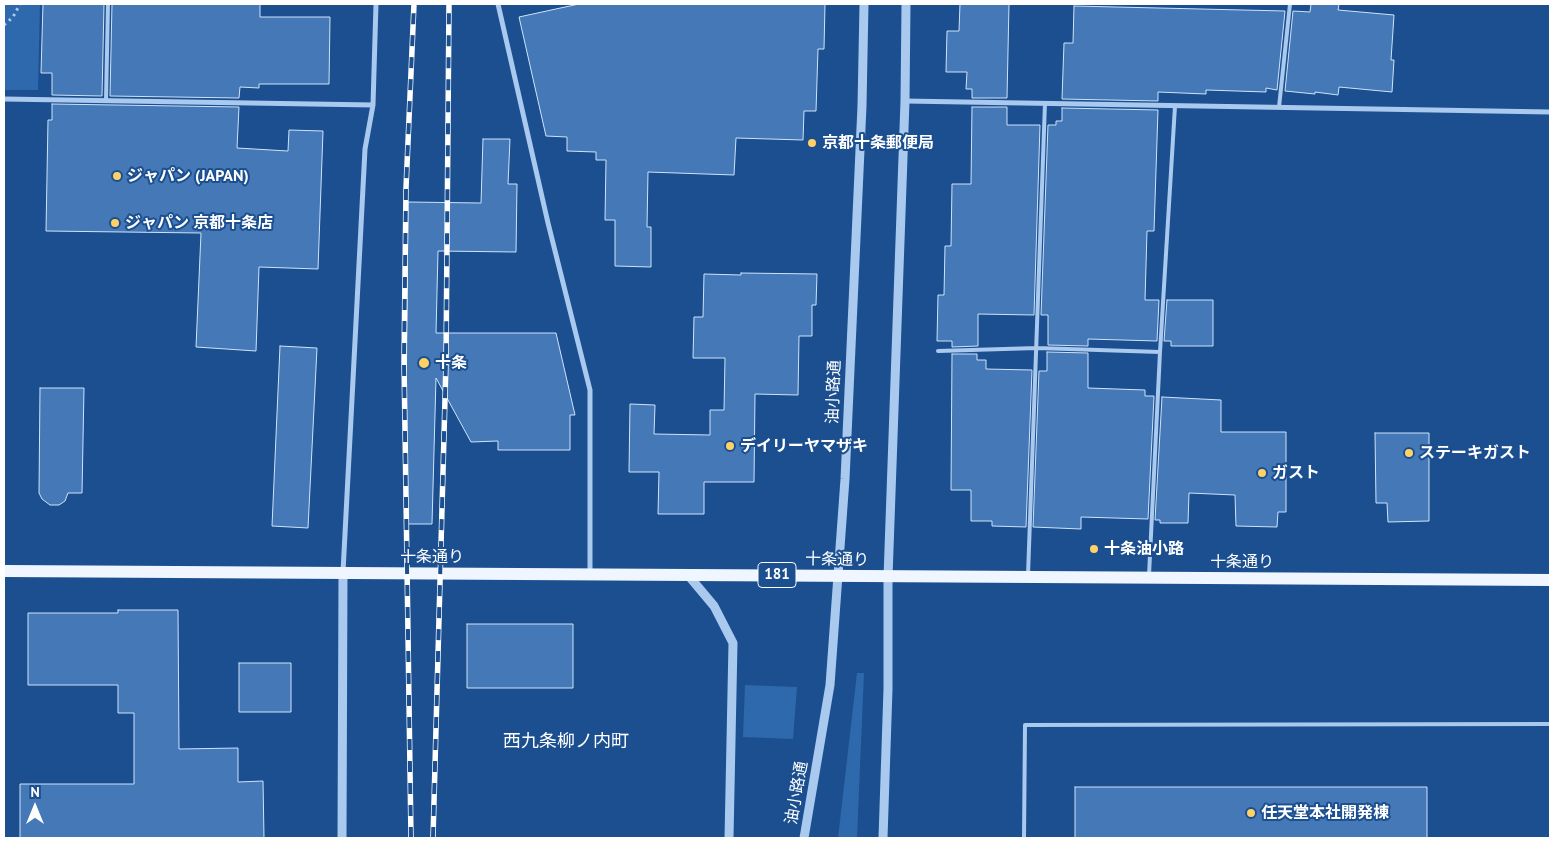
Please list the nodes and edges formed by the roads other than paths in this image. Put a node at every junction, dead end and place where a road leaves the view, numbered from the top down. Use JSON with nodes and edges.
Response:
{"nodes":[{"id":1,"x":108,"y":4,"type":"edge"},
{"id":2,"x":376,"y":4,"type":"edge"},
{"id":3,"x":498,"y":4,"type":"edge"},
{"id":4,"x":864,"y":4,"type":"edge"},
{"id":5,"x":906,"y":4,"type":"edge"},
{"id":6,"x":1290,"y":4,"type":"edge"},
{"id":7,"x":4,"y":99,"type":"edge"},
{"id":8,"x":106,"y":100,"type":"junction"},
{"id":9,"x":905,"y":101,"type":"junction"},
{"id":10,"x":1045,"y":103,"type":"junction"},
{"id":11,"x":373,"y":105,"type":"junction"},
{"id":12,"x":1175,"y":106,"type":"junction"},
{"id":13,"x":1280,"y":107,"type":"junction"},
{"id":14,"x":1550,"y":112,"type":"edge"},
{"id":15,"x":1037,"y":348,"type":"junction"},
{"id":16,"x":938,"y":351,"type":"dead end"},
{"id":17,"x":1160,"y":352,"type":"junction"},
{"id":18,"x":4,"y":571,"type":"edge"},
{"id":19,"x":343,"y":573,"type":"junction"},
{"id":20,"x":590,"y":574,"type":"junction"},
{"id":21,"x":688,"y":575,"type":"junction"},
{"id":22,"x":838,"y":576,"type":"junction"},
{"id":23,"x":888,"y":577,"type":"junction"},
{"id":24,"x":1028,"y":577,"type":"junction"},
{"id":25,"x":1149,"y":577,"type":"junction"},
{"id":26,"x":1550,"y":580,"type":"edge"},
{"id":27,"x":1550,"y":724,"type":"edge"},
{"id":28,"x":342,"y":838,"type":"edge"},
{"id":29,"x":728,"y":838,"type":"edge"},
{"id":30,"x":804,"y":838,"type":"edge"},
{"id":31,"x":883,"y":838,"type":"edge"},
{"id":32,"x":1024,"y":838,"type":"edge"}],
"edges":[{"from":1,"to":8,"type":"lane"},
{"from":2,"to":11,"type":"street"},
{"from":3,"to":20,"type":"street"},
{"from":4,"to":22,"type":"street","name":"油小路通"},
{"from":5,"to":9,"type":"street"},
{"from":6,"to":13,"type":"lane"},
{"from":7,"to":8,"type":"street"},
{"from":8,"to":11,"type":"street"},
{"from":9,"to":10,"type":"street"},
{"from":9,"to":23,"type":"street"},
{"from":10,"to":12,"type":"street"},
{"from":10,"to":15,"type":"lane"},
{"from":11,"to":19,"type":"street"},
{"from":12,"to":13,"type":"street"},
{"from":12,"to":17,"type":"lane"},
{"from":13,"to":14,"type":"street"},
{"from":15,"to":16,"type":"lane"},
{"from":15,"to":17,"type":"lane"},
{"from":15,"to":24,"type":"lane"},
{"from":17,"to":25,"type":"lane"},
{"from":18,"to":19,"type":"main road","name":"十条通り","number":"181"},
{"from":19,"to":20,"type":"main road","name":"十条通り","number":"181"},
{"from":19,"to":28,"type":"street"},
{"from":20,"to":21,"type":"main road","name":"十条通り","number":"181"},
{"from":21,"to":22,"type":"main road","name":"十条通り","number":"181"},
{"from":21,"to":29,"type":"street"},
{"from":22,"to":23,"type":"main road","name":"十条通り","number":"181"},
{"from":22,"to":30,"type":"street","name":"油小路通"},
{"from":23,"to":24,"type":"main road","name":"十条通り","number":"181"},
{"from":23,"to":31,"type":"street"},
{"from":24,"to":25,"type":"main road","name":"十条通り","number":"181"},
{"from":25,"to":26,"type":"main road","name":"十条通り","number":"181"},
{"from":27,"to":32,"type":"lane"}]}
